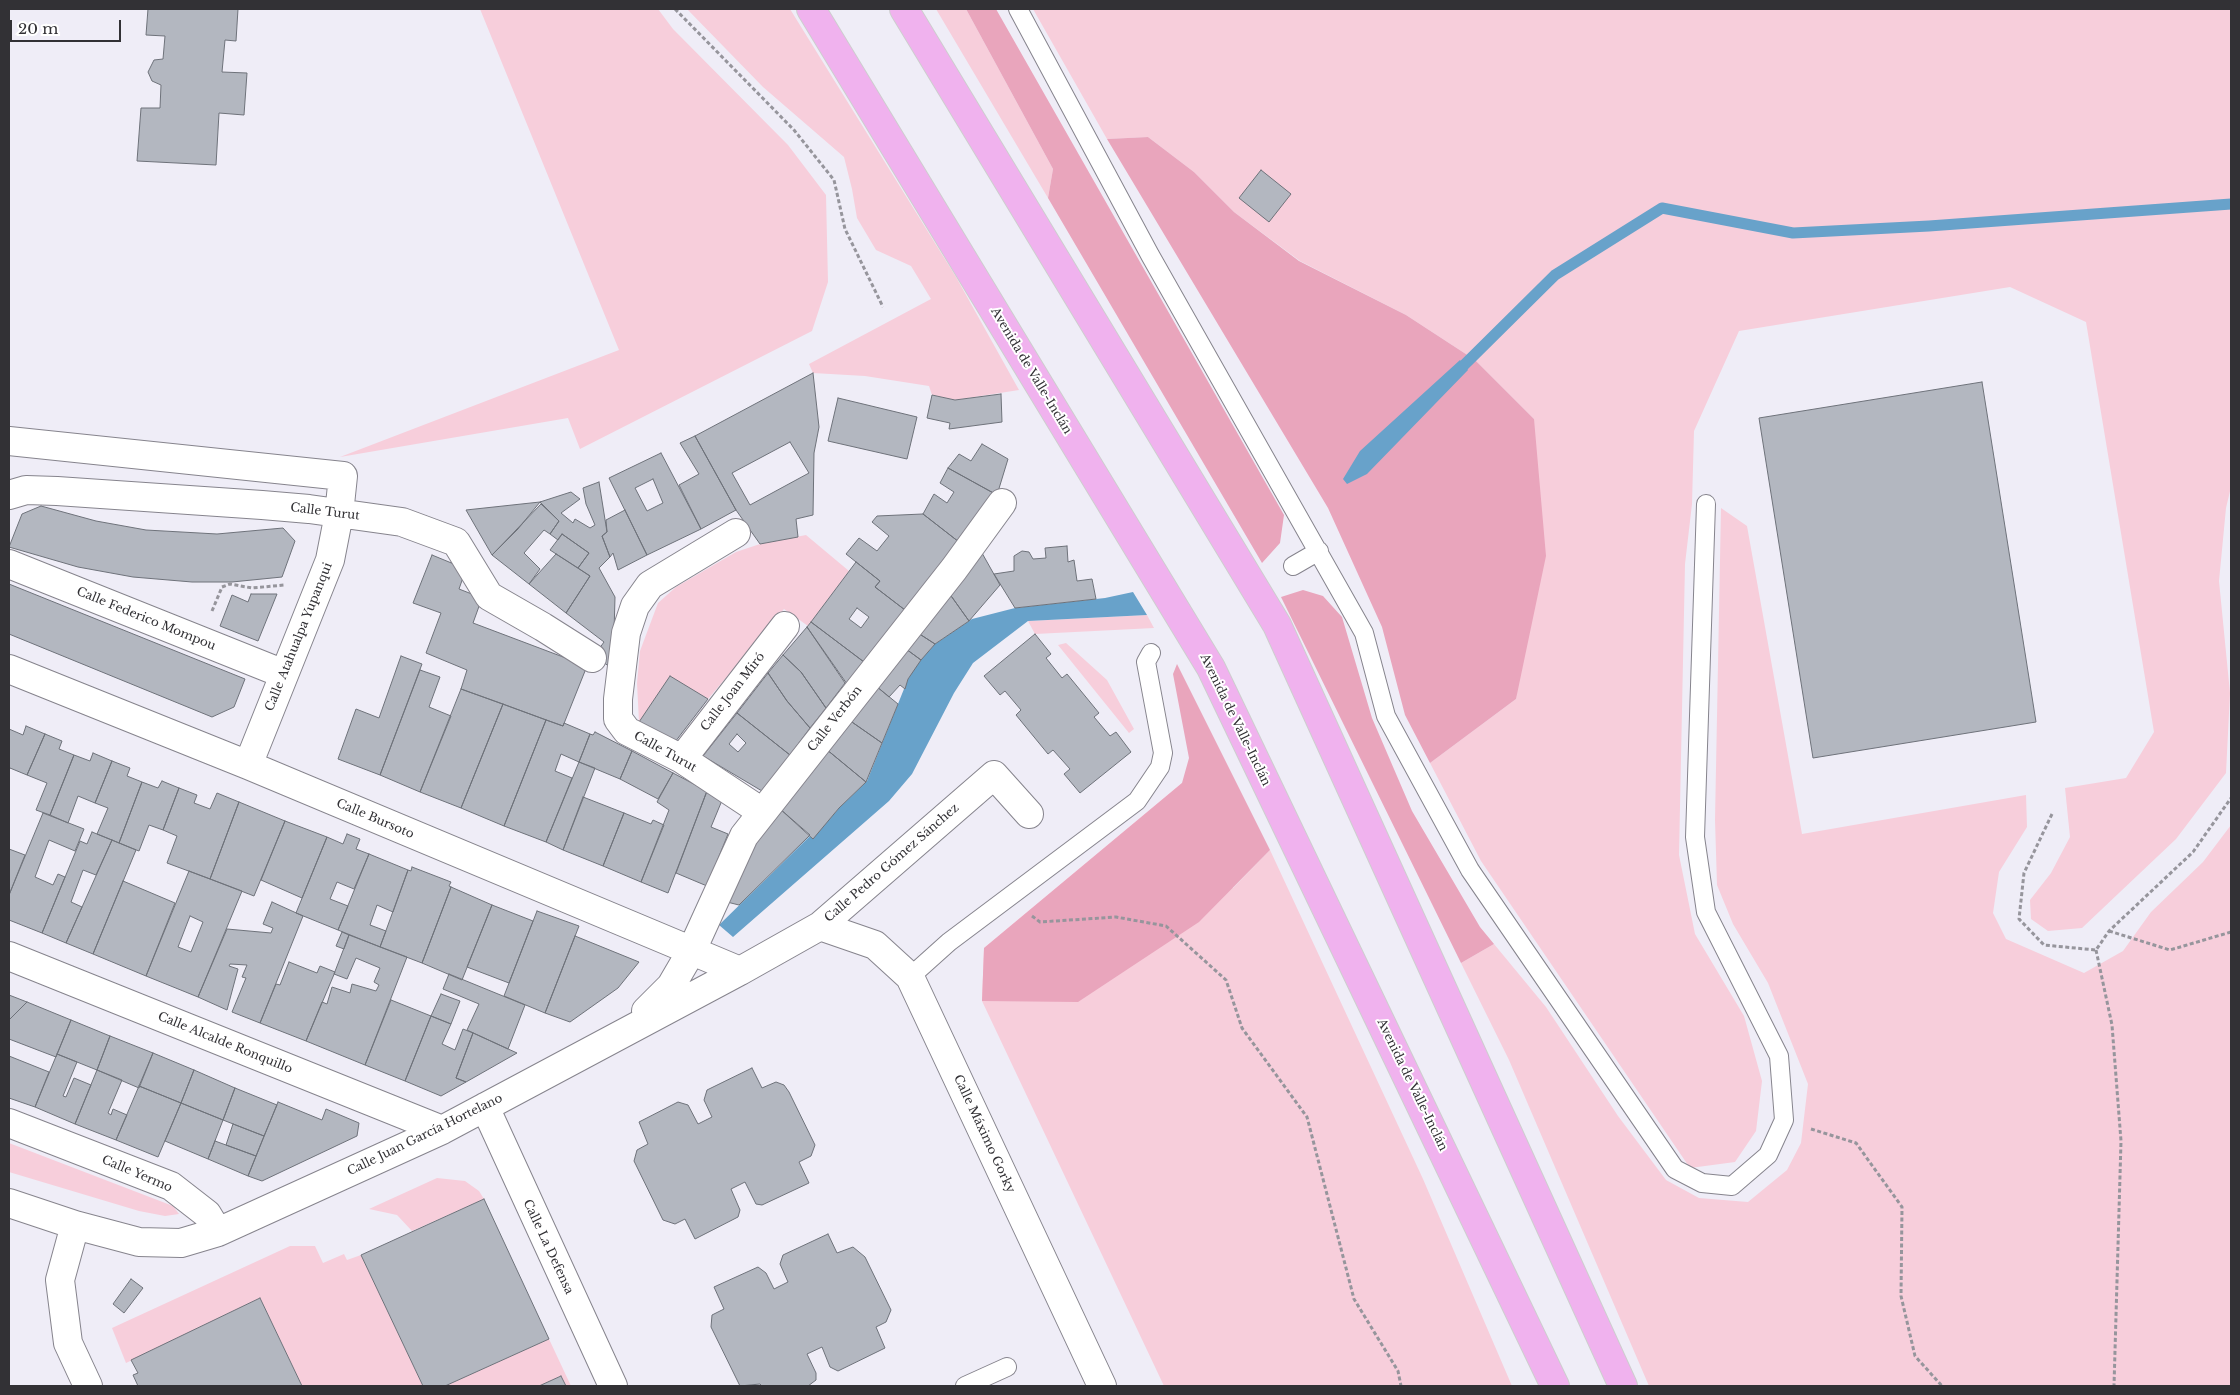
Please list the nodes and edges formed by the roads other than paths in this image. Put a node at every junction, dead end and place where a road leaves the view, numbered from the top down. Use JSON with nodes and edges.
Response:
{"nodes":[{"id":1,"x":810,"y":9,"type":"edge"},
{"id":2,"x":904,"y":9,"type":"edge"},
{"id":3,"x":1018,"y":9,"type":"edge"},
{"id":4,"x":9,"y":441,"type":"edge"},
{"id":5,"x":9,"y":495,"type":"edge"},
{"id":6,"x":1002,"y":503,"type":"dead end"},
{"id":7,"x":1706,"y":504,"type":"dead end"},
{"id":8,"x":339,"y":514,"type":"junction"},
{"id":9,"x":736,"y":533,"type":"dead end"},
{"id":10,"x":1319,"y":551,"type":"junction"},
{"id":11,"x":9,"y":564,"type":"edge"},
{"id":12,"x":1293,"y":566,"type":"dead end"},
{"id":13,"x":784,"y":626,"type":"dead end"},
{"id":14,"x":1151,"y":653,"type":"dead end"},
{"id":15,"x":9,"y":669,"type":"edge"},
{"id":16,"x":605,"y":670,"type":"junction"},
{"id":17,"x":284,"y":674,"type":"junction"},
{"id":18,"x":682,"y":759,"type":"junction"},
{"id":19,"x":248,"y":765,"type":"junction"},
{"id":20,"x":762,"y":812,"type":"junction"},
{"id":21,"x":1029,"y":814,"type":"dead end"},
{"id":22,"x":820,"y":926,"type":"junction"},
{"id":23,"x":692,"y":950,"type":"junction"},
{"id":24,"x":9,"y":956,"type":"edge"},
{"id":25,"x":740,"y":971,"type":"junction"},
{"id":26,"x":910,"y":977,"type":"junction"},
{"id":27,"x":628,"y":1030,"type":"junction"},
{"id":28,"x":485,"y":1107,"type":"junction"},
{"id":29,"x":9,"y":1123,"type":"edge"},
{"id":30,"x":442,"y":1130,"type":"junction"},
{"id":31,"x":9,"y":1203,"type":"edge"},
{"id":32,"x":76,"y":1225,"type":"junction"},
{"id":33,"x":218,"y":1232,"type":"junction"},
{"id":34,"x":1008,"y":1367,"type":"dead end"},
{"id":35,"x":88,"y":1386,"type":"edge"},
{"id":36,"x":613,"y":1386,"type":"edge"},
{"id":37,"x":965,"y":1386,"type":"edge"},
{"id":38,"x":1102,"y":1386,"type":"edge"},
{"id":39,"x":1555,"y":1386,"type":"edge"},
{"id":40,"x":1623,"y":1386,"type":"edge"}],
"edges":[{"from":1,"to":39,"type":"main road","name":"Avenida de Valle-Inclán"},
{"from":2,"to":40,"type":"main road"},
{"from":3,"to":10,"type":"lane"},
{"from":4,"to":8,"type":"street","name":"Calle Atahualpa Yupanqui"},
{"from":5,"to":8,"type":"street","name":"Calle Turut"},
{"from":6,"to":20,"type":"street","name":"Calle Verbón"},
{"from":7,"to":10,"type":"lane"},
{"from":8,"to":16,"type":"street","name":"Calle Turut"},
{"from":8,"to":17,"type":"street","name":"Calle Atahualpa Yupanqui"},
{"from":9,"to":16,"type":"street"},
{"from":10,"to":12,"type":"lane"},
{"from":11,"to":17,"type":"street","name":"Calle Federico Mompou"},
{"from":13,"to":18,"type":"street","name":"Calle Joan Miró"},
{"from":14,"to":26,"type":"lane"},
{"from":15,"to":19,"type":"street","name":"Calle Bursoto"},
{"from":16,"to":18,"type":"street","name":"Calle Turut"},
{"from":17,"to":19,"type":"street","name":"Calle Atahualpa Yupanqui"},
{"from":18,"to":20,"type":"street","name":"Calle Turut"},
{"from":19,"to":23,"type":"street","name":"Calle Bursoto"},
{"from":20,"to":23,"type":"street","name":"Calle Verbón"},
{"from":21,"to":22,"type":"street","name":"Calle Pedro Gómez Sánchez"},
{"from":22,"to":25,"type":"street","name":"Calle Pedro Gómez Sánchez"},
{"from":22,"to":26,"type":"street","name":"Calle Máximo Gorky"},
{"from":23,"to":25,"type":"street","name":"Calle Bursoto"},
{"from":23,"to":27,"type":"street","name":"Calle Juan García Hortelano"},
{"from":24,"to":30,"type":"street","name":"Calle Alcalde Ronquillo"},
{"from":25,"to":27,"type":"street","name":"Calle Juan García Hortelano"},
{"from":26,"to":38,"type":"street","name":"Calle Máximo Gorky"},
{"from":27,"to":28,"type":"street","name":"Calle Juan García Hortelano"},
{"from":28,"to":30,"type":"street","name":"Calle Juan García Hortelano"},
{"from":28,"to":36,"type":"street","name":"Calle La Defensa"},
{"from":29,"to":33,"type":"street","name":"Calle Yermo"},
{"from":30,"to":33,"type":"street","name":"Calle Juan García Hortelano"},
{"from":31,"to":32,"type":"street"},
{"from":32,"to":33,"type":"street"},
{"from":32,"to":35,"type":"street"},
{"from":34,"to":37,"type":"lane"}]}
